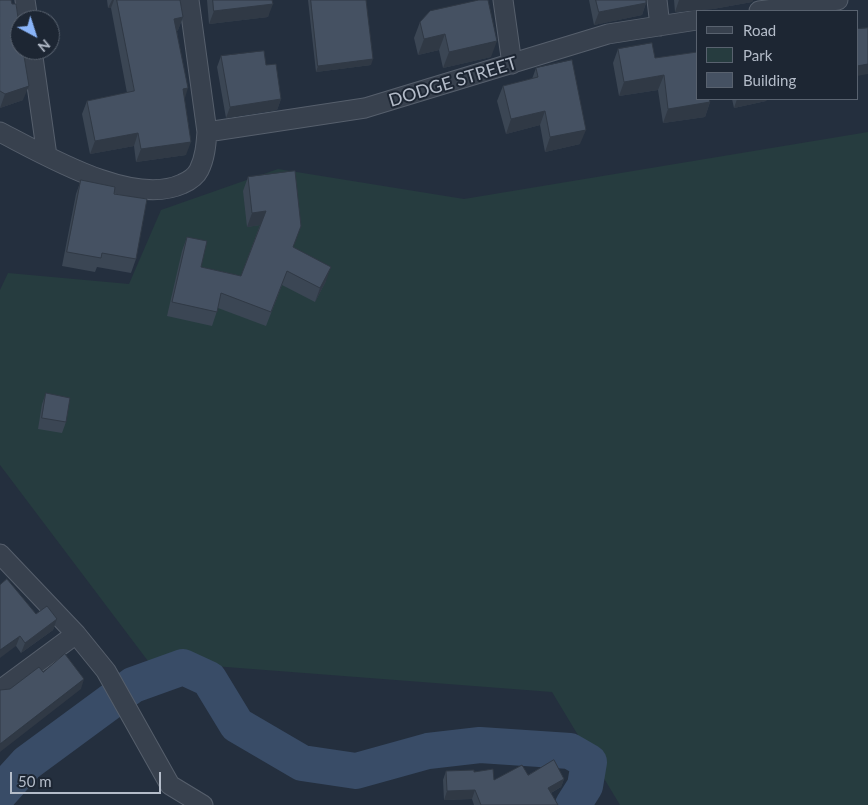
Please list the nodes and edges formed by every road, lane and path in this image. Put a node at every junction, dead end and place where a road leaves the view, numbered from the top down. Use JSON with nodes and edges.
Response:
{"nodes":[{"id":1,"x":188,"y":0,"type":"edge"},
{"id":2,"x":503,"y":0,"type":"edge"},
{"id":3,"x":657,"y":0,"type":"edge"},
{"id":4,"x":838,"y":0,"type":"edge"},
{"id":5,"x":767,"y":10,"type":"edge"},
{"id":6,"x":696,"y":20,"type":"edge"},
{"id":7,"x":660,"y":26,"type":"junction"},
{"id":8,"x":33,"y":60,"type":"edge"},
{"id":9,"x":512,"y":64,"type":"junction"},
{"id":10,"x":0,"y":132,"type":"edge"},
{"id":11,"x":207,"y":132,"type":"junction"},
{"id":12,"x":47,"y":156,"type":"junction"},
{"id":13,"x":2,"y":558,"type":"edge"},
{"id":14,"x":76,"y":634,"type":"junction"},
{"id":15,"x":0,"y":690,"type":"edge"},
{"id":16,"x":203,"y":805,"type":"edge"}],
"edges":[{"from":1,"to":11,"type":"street"},
{"from":2,"to":9,"type":"street"},
{"from":3,"to":7,"type":"street"},
{"from":4,"to":5,"type":"street"},
{"from":6,"to":7,"type":"street","name":"DODGE STREET"},
{"from":7,"to":9,"type":"street","name":"DODGE STREET"},
{"from":8,"to":12,"type":"street"},
{"from":9,"to":11,"type":"street","name":"DODGE STREET"},
{"from":10,"to":12,"type":"street"},
{"from":11,"to":12,"type":"street"},
{"from":13,"to":14,"type":"street"},
{"from":14,"to":15,"type":"street"},
{"from":14,"to":16,"type":"street"}]}
